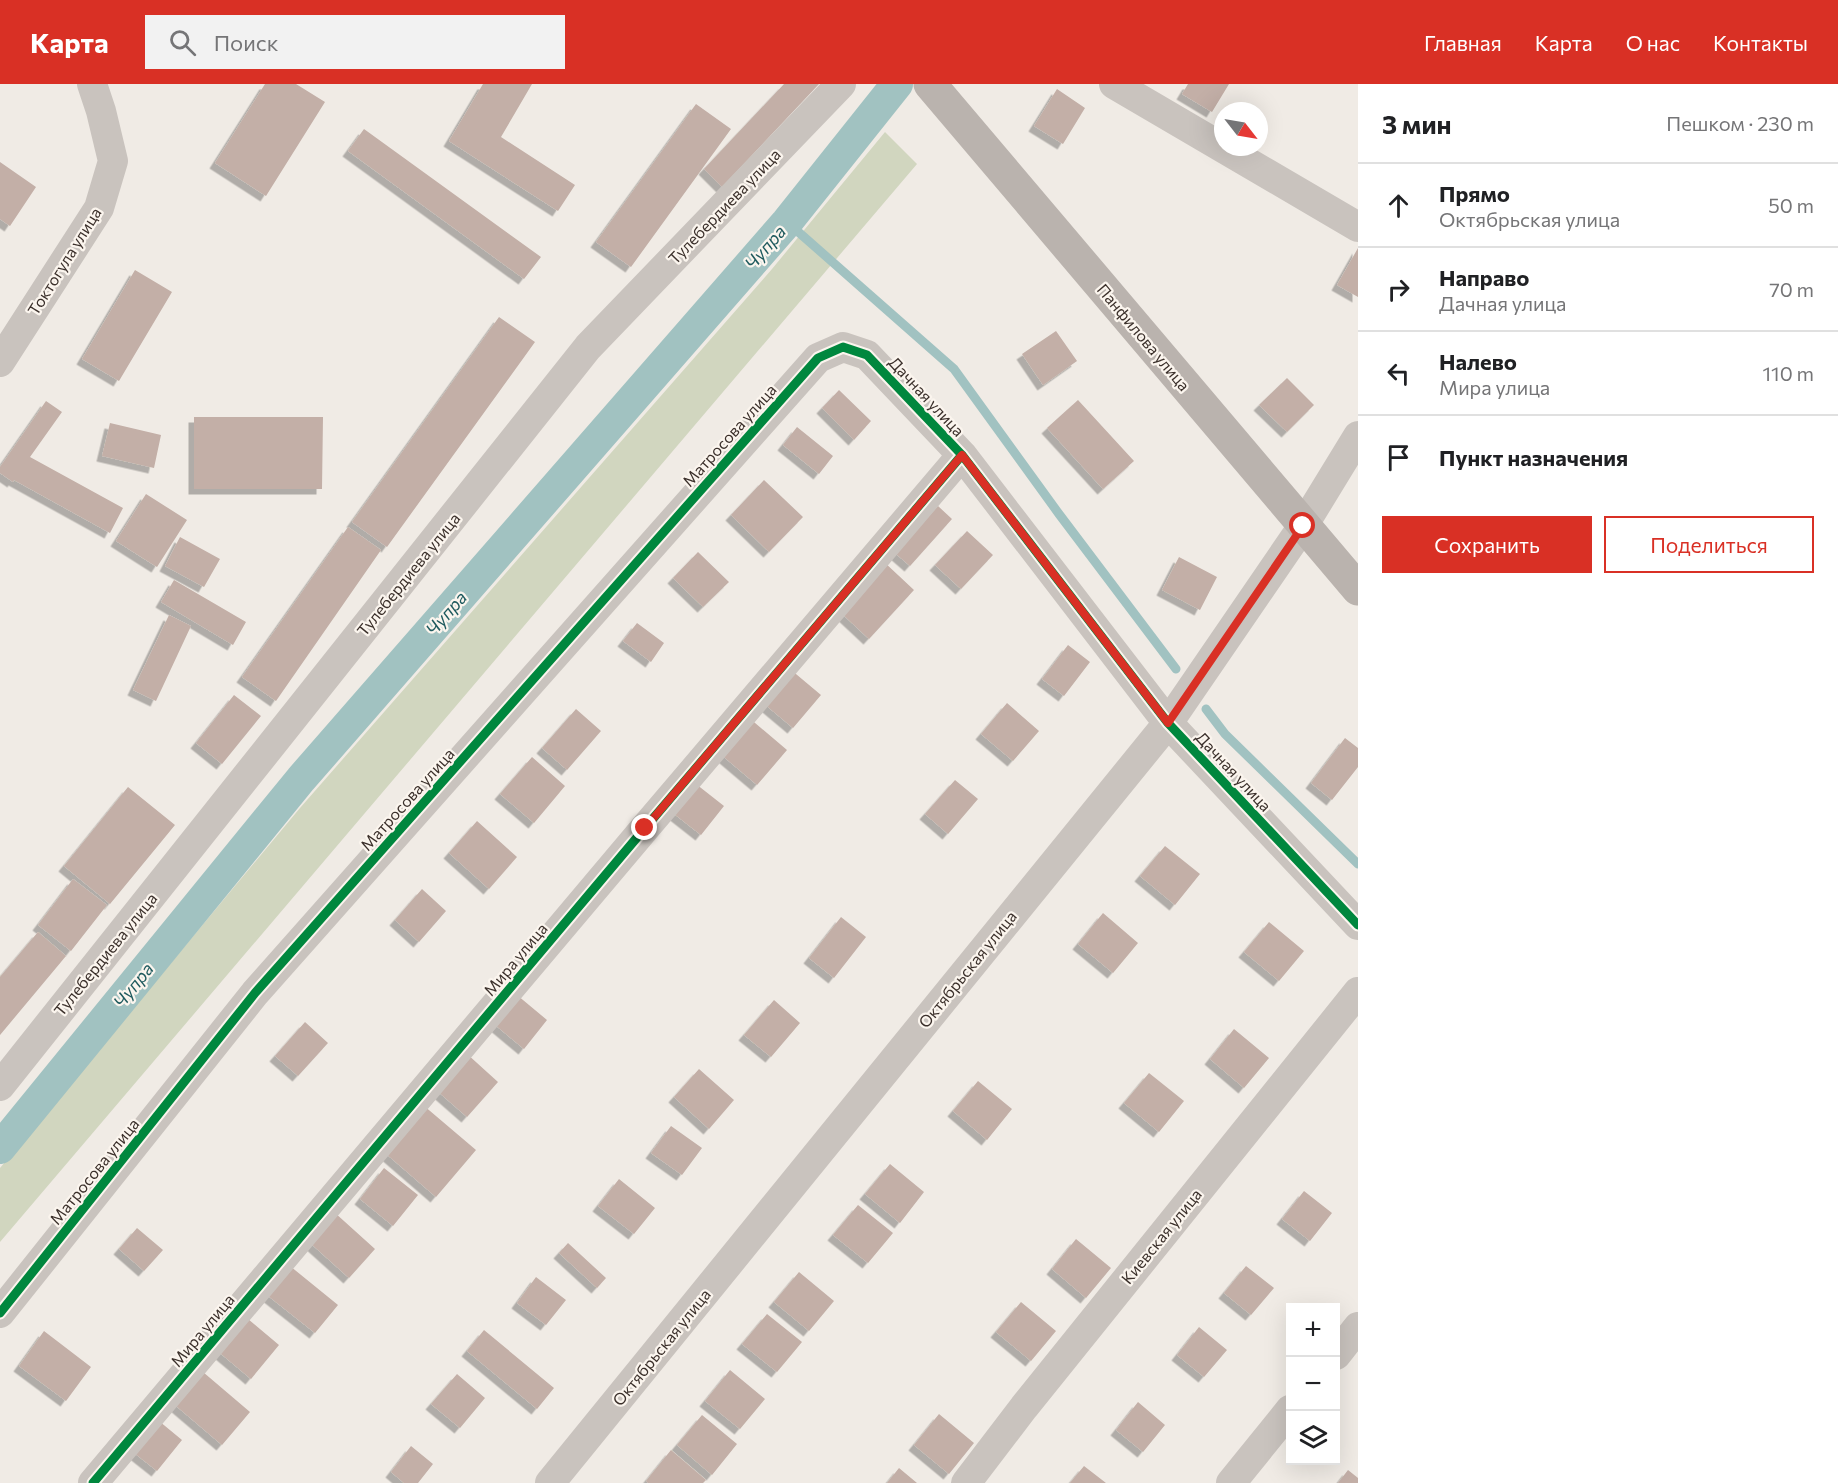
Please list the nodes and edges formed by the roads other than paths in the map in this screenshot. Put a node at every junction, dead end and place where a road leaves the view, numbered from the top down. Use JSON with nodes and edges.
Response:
{"nodes":[{"id":1,"x":92,"y":84,"type":"edge"},
{"id":2,"x":841,"y":84,"type":"edge"},
{"id":3,"x":1114,"y":84,"type":"edge"},
{"id":4,"x":944,"y":90,"type":"edge"},
{"id":5,"x":1358,"y":227,"type":"edge"},
{"id":6,"x":867,"y":354,"type":"joint"},
{"id":7,"x":0,"y":362,"type":"edge"},
{"id":8,"x":1358,"y":436,"type":"edge"},
{"id":9,"x":962,"y":455,"type":"junction"},
{"id":10,"x":1303,"y":526,"type":"junction"},
{"id":11,"x":1358,"y":589,"type":"edge"},
{"id":12,"x":1168,"y":723,"type":"junction"},
{"id":13,"x":1358,"y":924,"type":"edge"},
{"id":14,"x":1358,"y":992,"type":"edge"},
{"id":15,"x":0,"y":1086,"type":"edge"},
{"id":16,"x":0,"y":1313,"type":"edge"},
{"id":17,"x":1358,"y":1327,"type":"edge"},
{"id":18,"x":1340,"y":1349,"type":"edge"},
{"id":19,"x":1289,"y":1411,"type":"edge"},
{"id":20,"x":93,"y":1483,"type":"edge"},
{"id":21,"x":550,"y":1483,"type":"edge"},
{"id":22,"x":966,"y":1483,"type":"edge"},
{"id":23,"x":1231,"y":1483,"type":"edge"}],
"edges":[{"from":1,"to":7,"type":"street","name":"Токтогула улица"},
{"from":2,"to":15,"type":"street","name":"Тулебердиева улица"},
{"from":3,"to":5,"type":"street"},
{"from":4,"to":10,"type":"street","name":"Панфилова улица"},
{"from":6,"to":9,"type":"street","name":"Дачная улица"},
{"from":6,"to":16,"type":"street","name":"Матросова улица"},
{"from":8,"to":10,"type":"street","name":"Октябрьская улица"},
{"from":9,"to":12,"type":"street","name":"Дачная улица"},
{"from":9,"to":20,"type":"street","name":"Мира улица"},
{"from":10,"to":11,"type":"street","name":"Панфилова улица"},
{"from":10,"to":12,"type":"street","name":"Октябрьская улица"},
{"from":12,"to":13,"type":"street","name":"Дачная улица"},
{"from":12,"to":21,"type":"street","name":"Октябрьская улица"},
{"from":14,"to":22,"type":"street","name":"Киевская улица"},
{"from":17,"to":18,"type":"street"},
{"from":19,"to":23,"type":"street"}]}
